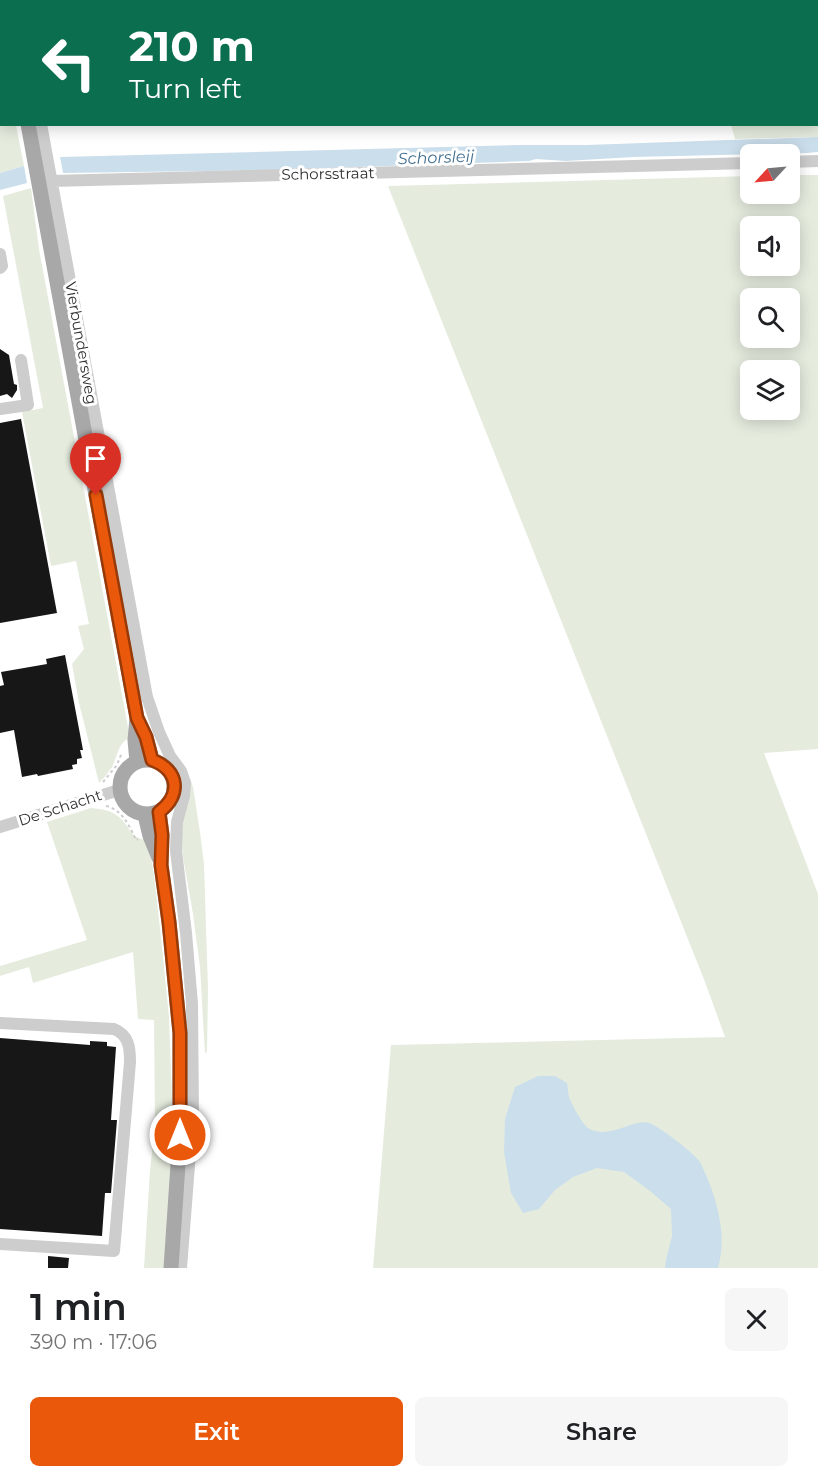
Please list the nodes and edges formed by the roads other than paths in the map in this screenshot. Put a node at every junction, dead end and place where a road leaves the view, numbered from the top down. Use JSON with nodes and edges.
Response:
{"nodes":[{"id":1,"x":28,"y":126,"type":"edge"},
{"id":2,"x":40,"y":126,"type":"edge"},
{"id":3,"x":818,"y":161,"type":"edge"},
{"id":4,"x":800,"y":162,"type":"edge"},
{"id":5,"x":740,"y":163,"type":"edge"},
{"id":6,"x":51,"y":181,"type":"junction"},
{"id":7,"x":0,"y":254,"type":"edge"},
{"id":8,"x":0,"y":268,"type":"edge"},
{"id":9,"x":21,"y":360,"type":"dead end"},
{"id":10,"x":0,"y":410,"type":"edge"},
{"id":11,"x":102,"y":494,"type":"junction"},
{"id":12,"x":145,"y":761,"type":"junction"},
{"id":13,"x":120,"y":790,"type":"junction"},
{"id":14,"x":152,"y":814,"type":"junction"},
{"id":15,"x":0,"y":827,"type":"edge"},
{"id":16,"x":0,"y":1023,"type":"edge"},
{"id":17,"x":0,"y":1244,"type":"edge"},
{"id":18,"x":176,"y":1263,"type":"edge"}],
"edges":[{"from":1,"to":11,"type":"main road","name":"Vierbundersweg"},
{"from":2,"to":6,"type":"street","name":"Vierbundersweg"},
{"from":3,"to":4,"type":"street"},
{"from":5,"to":6,"type":"street","name":"Schorsstraat"},
{"from":6,"to":11,"type":"street","name":"Vierbundersweg"},
{"from":7,"to":8,"type":"street"},
{"from":9,"to":10,"type":"street"},
{"from":11,"to":12,"type":"main road","name":"Vierbundersweg"},
{"from":11,"to":18,"type":"street","name":"Vierbundersweg"},
{"from":12,"to":13,"type":"main road"},
{"from":12,"to":14,"type":"main road"},
{"from":13,"to":14,"type":"main road"},
{"from":13,"to":15,"type":"street","name":"De Schacht"},
{"from":14,"to":18,"type":"main road","name":"Vierbundersweg"},
{"from":16,"to":17,"type":"street"}]}
